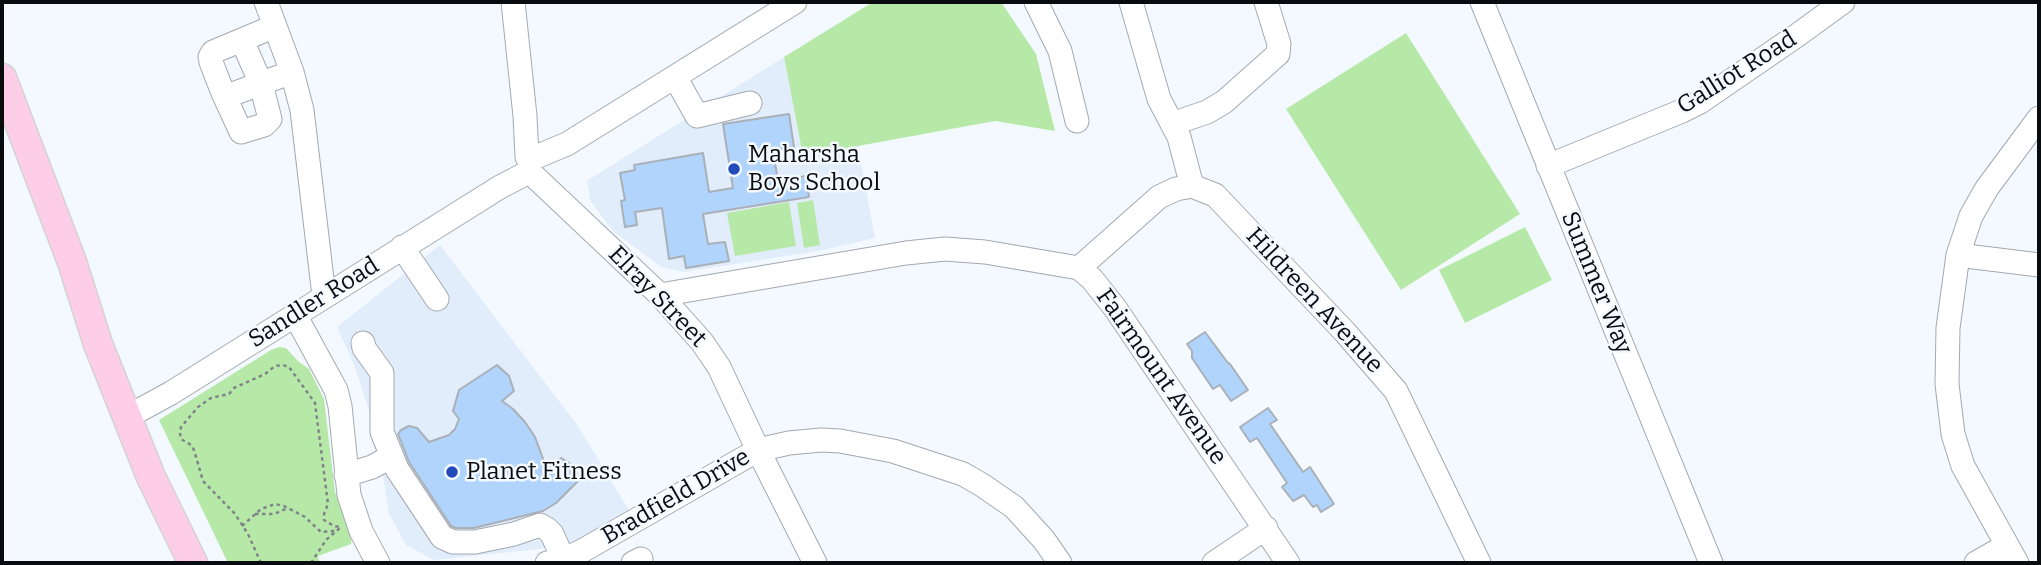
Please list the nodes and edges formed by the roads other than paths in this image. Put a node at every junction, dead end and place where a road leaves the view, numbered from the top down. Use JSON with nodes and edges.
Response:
{"nodes":[{"id":1,"x":266,"y":2,"type":"edge"},
{"id":2,"x":513,"y":2,"type":"edge"},
{"id":3,"x":795,"y":2,"type":"edge"},
{"id":4,"x":1036,"y":2,"type":"edge"},
{"id":5,"x":1131,"y":2,"type":"edge"},
{"id":6,"x":1266,"y":2,"type":"edge"},
{"id":7,"x":1482,"y":2,"type":"edge"},
{"id":8,"x":1843,"y":2,"type":"edge"},
{"id":9,"x":275,"y":26,"type":"junction"},
{"id":10,"x":242,"y":40,"type":"junction"},
{"id":11,"x":292,"y":72,"type":"junction"},
{"id":12,"x":675,"y":77,"type":"junction"},
{"id":13,"x":2,"y":78,"type":"edge"},
{"id":14,"x":261,"y":84,"type":"junction"},
{"id":15,"x":223,"y":93,"type":"junction"},
{"id":16,"x":750,"y":103,"type":"dead end"},
{"id":17,"x":2039,"y":118,"type":"edge"},
{"id":18,"x":1077,"y":121,"type":"dead end"},
{"id":19,"x":1172,"y":124,"type":"junction"},
{"id":20,"x":533,"y":166,"type":"junction"},
{"id":21,"x":1548,"y":166,"type":"junction"},
{"id":22,"x":1192,"y":186,"type":"junction"},
{"id":23,"x":398,"y":250,"type":"junction"},
{"id":24,"x":1958,"y":255,"type":"junction"},
{"id":25,"x":2039,"y":265,"type":"edge"},
{"id":26,"x":1079,"y":268,"type":"junction"},
{"id":27,"x":660,"y":295,"type":"junction"},
{"id":28,"x":324,"y":296,"type":"junction"},
{"id":29,"x":433,"y":301,"type":"dead end"},
{"id":30,"x":295,"y":315,"type":"junction"},
{"id":31,"x":363,"y":343,"type":"dead end"},
{"id":32,"x":132,"y":415,"type":"junction"},
{"id":33,"x":758,"y":450,"type":"junction"},
{"id":34,"x":392,"y":456,"type":"junction"},
{"id":35,"x":346,"y":475,"type":"junction"},
{"id":36,"x":1266,"y":528,"type":"junction"},
{"id":37,"x":2011,"y":554,"type":"edge"},
{"id":38,"x":558,"y":562,"type":"edge"},
{"id":39,"x":193,"y":563,"type":"edge"},
{"id":40,"x":208,"y":563,"type":"edge"},
{"id":41,"x":377,"y":563,"type":"edge"},
{"id":42,"x":816,"y":563,"type":"edge"},
{"id":43,"x":1060,"y":563,"type":"edge"},
{"id":44,"x":1214,"y":563,"type":"edge"},
{"id":45,"x":1289,"y":563,"type":"edge"},
{"id":46,"x":1479,"y":563,"type":"edge"},
{"id":47,"x":1711,"y":563,"type":"edge"},
{"id":48,"x":1976,"y":563,"type":"edge"}],
"edges":[{"from":1,"to":9,"type":"street"},
{"from":2,"to":20,"type":"street","name":"Elray Street"},
{"from":3,"to":12,"type":"street","name":"Sandler Road"},
{"from":4,"to":18,"type":"street"},
{"from":5,"to":19,"type":"street"},
{"from":6,"to":19,"type":"street"},
{"from":7,"to":21,"type":"street","name":"Summer Way"},
{"from":8,"to":21,"type":"street","name":"Galliot Road"},
{"from":9,"to":10,"type":"street"},
{"from":9,"to":11,"type":"street"},
{"from":10,"to":14,"type":"street"},
{"from":10,"to":15,"type":"street"},
{"from":11,"to":14,"type":"street"},
{"from":11,"to":28,"type":"street"},
{"from":12,"to":16,"type":"street"},
{"from":12,"to":20,"type":"street","name":"Sandler Road"},
{"from":13,"to":32,"type":"main road"},
{"from":14,"to":15,"type":"street"},
{"from":14,"to":15,"type":"street"},
{"from":17,"to":24,"type":"street"},
{"from":19,"to":22,"type":"street"},
{"from":20,"to":23,"type":"street","name":"Sandler Road"},
{"from":20,"to":27,"type":"street","name":"Elray Street"},
{"from":21,"to":47,"type":"street","name":"Summer Way"},
{"from":22,"to":26,"type":"street"},
{"from":22,"to":46,"type":"street","name":"Hildreen Avenue"},
{"from":23,"to":28,"type":"street","name":"Sandler Road"},
{"from":23,"to":29,"type":"street"},
{"from":24,"to":25,"type":"street"},
{"from":24,"to":37,"type":"street"},
{"from":26,"to":27,"type":"street","name":"Fairmount Avenue"},
{"from":26,"to":36,"type":"street","name":"Fairmount Avenue"},
{"from":27,"to":33,"type":"street","name":"Elray Street"},
{"from":28,"to":30,"type":"street","name":"Sandler Road"},
{"from":30,"to":32,"type":"street","name":"Sandler Road"},
{"from":30,"to":35,"type":"street"},
{"from":31,"to":34,"type":"street"},
{"from":32,"to":39,"type":"main road"},
{"from":32,"to":40,"type":"main road"},
{"from":33,"to":38,"type":"street","name":"Bradfield Drive"},
{"from":33,"to":42,"type":"street","name":"Elray Street"},
{"from":33,"to":43,"type":"street","name":"Bradfield Drive"},
{"from":34,"to":35,"type":"street"},
{"from":34,"to":38,"type":"street"},
{"from":35,"to":41,"type":"street"},
{"from":36,"to":44,"type":"street"},
{"from":36,"to":45,"type":"street","name":"Fairmount Avenue"},
{"from":37,"to":48,"type":"street"}]}
